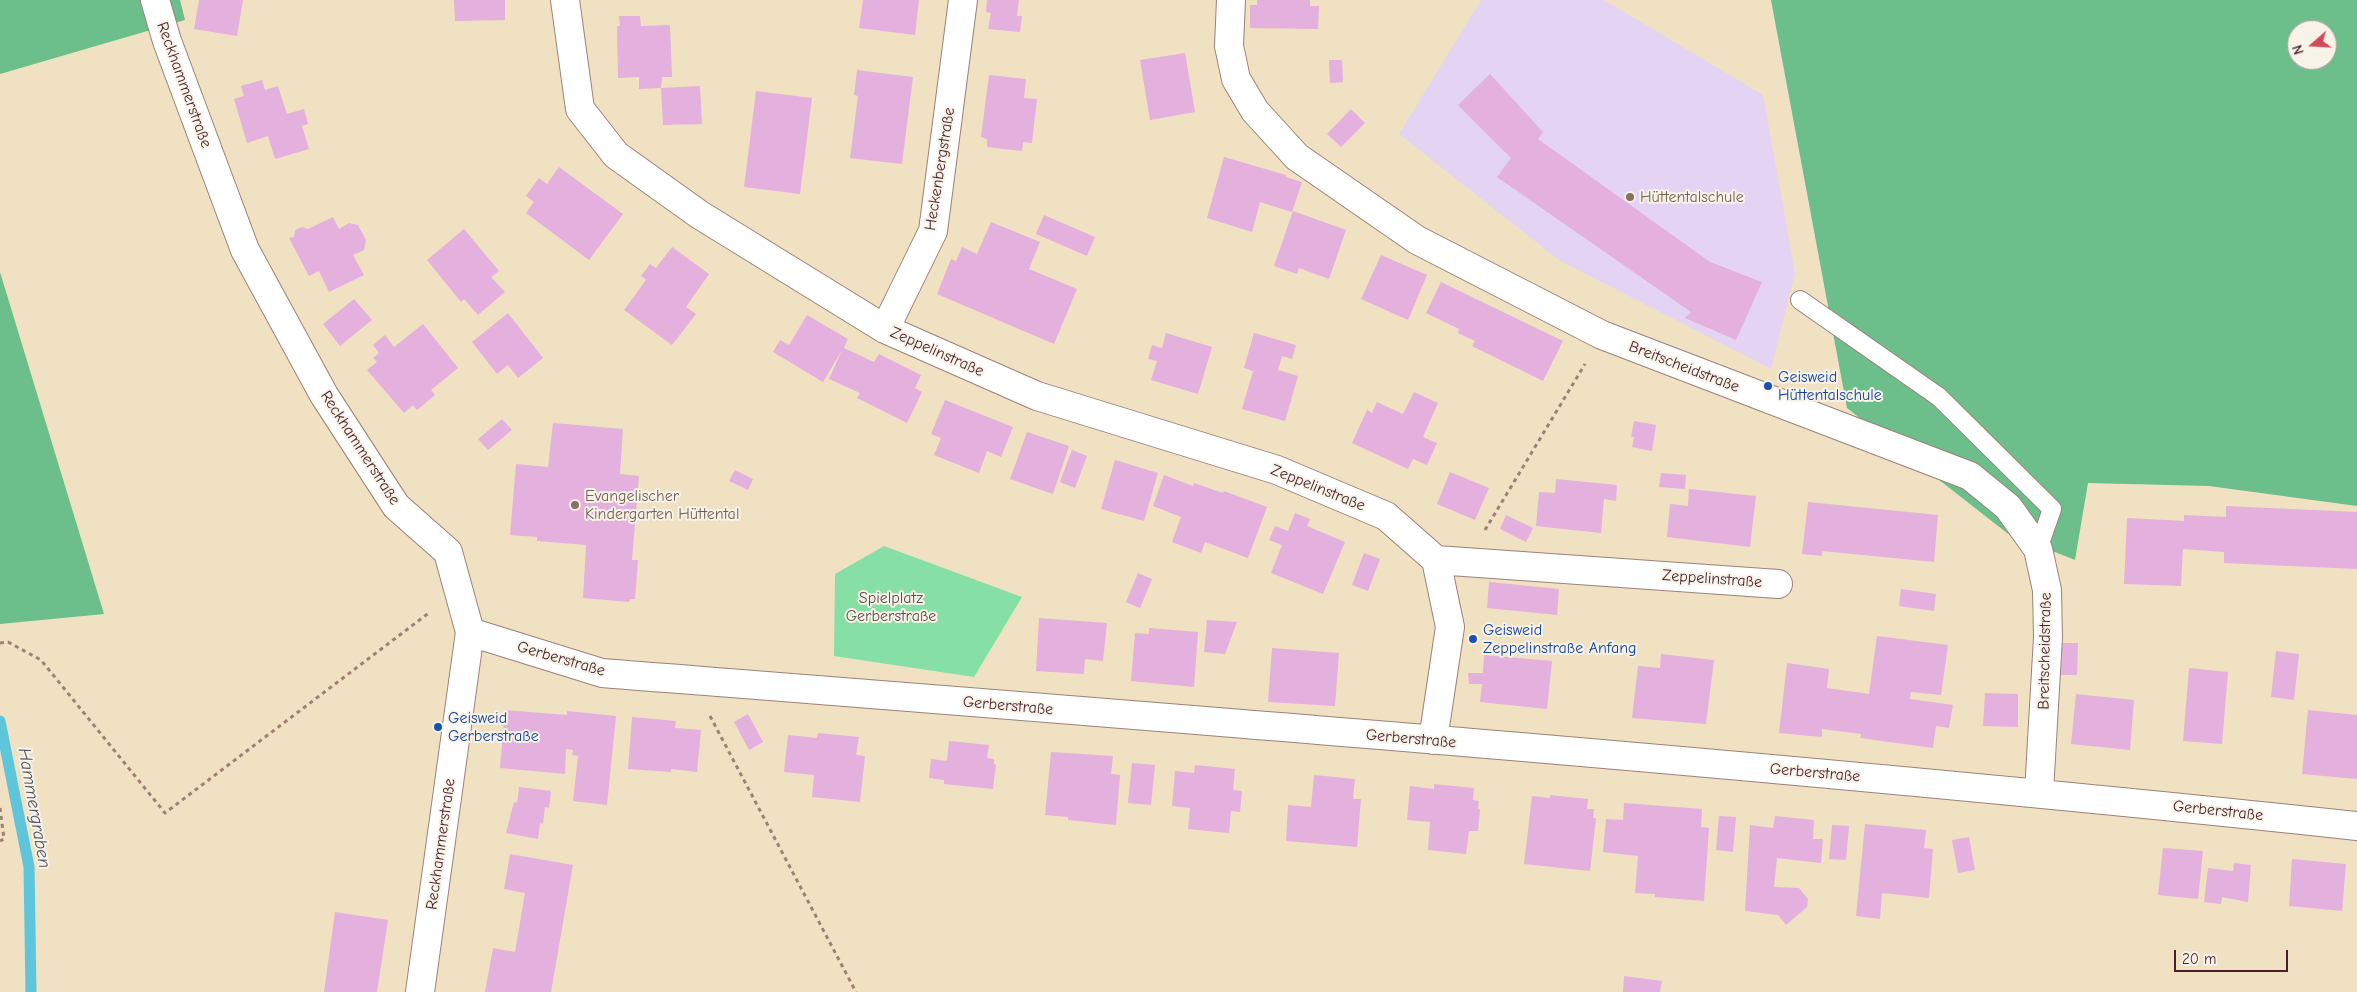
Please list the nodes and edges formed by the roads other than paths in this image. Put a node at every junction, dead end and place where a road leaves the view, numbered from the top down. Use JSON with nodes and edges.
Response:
{"nodes":[{"id":1,"x":155,"y":0,"type":"edge"},
{"id":2,"x":565,"y":0,"type":"edge"},
{"id":3,"x":963,"y":0,"type":"edge"},
{"id":4,"x":1230,"y":0,"type":"edge"},
{"id":5,"x":1800,"y":300,"type":"dead end"},
{"id":6,"x":885,"y":329,"type":"junction"},
{"id":7,"x":2038,"y":550,"type":"junction"},
{"id":8,"x":1436,"y":560,"type":"junction"},
{"id":9,"x":1778,"y":584,"type":"dead end"},
{"id":10,"x":470,"y":632,"type":"junction"},
{"id":11,"x":1434,"y":740,"type":"junction"},
{"id":12,"x":2039,"y":792,"type":"junction"},
{"id":13,"x":2357,"y":826,"type":"edge"},
{"id":14,"x":420,"y":992,"type":"edge"}],
"edges":[{"from":1,"to":10,"type":"street","name":"Reckhammerstraße"},
{"from":2,"to":6,"type":"street","name":"Zeppelinstraße"},
{"from":3,"to":6,"type":"street","name":"Heckenbergstraße"},
{"from":4,"to":7,"type":"street","name":"Breitscheidstraße"},
{"from":5,"to":7,"type":"lane"},
{"from":6,"to":8,"type":"street","name":"Zeppelinstraße"},
{"from":7,"to":12,"type":"street","name":"Breitscheidstraße"},
{"from":8,"to":9,"type":"street","name":"Zeppelinstraße"},
{"from":8,"to":11,"type":"street"},
{"from":10,"to":11,"type":"street","name":"Gerberstraße"},
{"from":10,"to":14,"type":"street","name":"Reckhammerstraße"},
{"from":11,"to":12,"type":"street","name":"Gerberstraße"},
{"from":12,"to":13,"type":"street","name":"Gerberstraße"}]}
